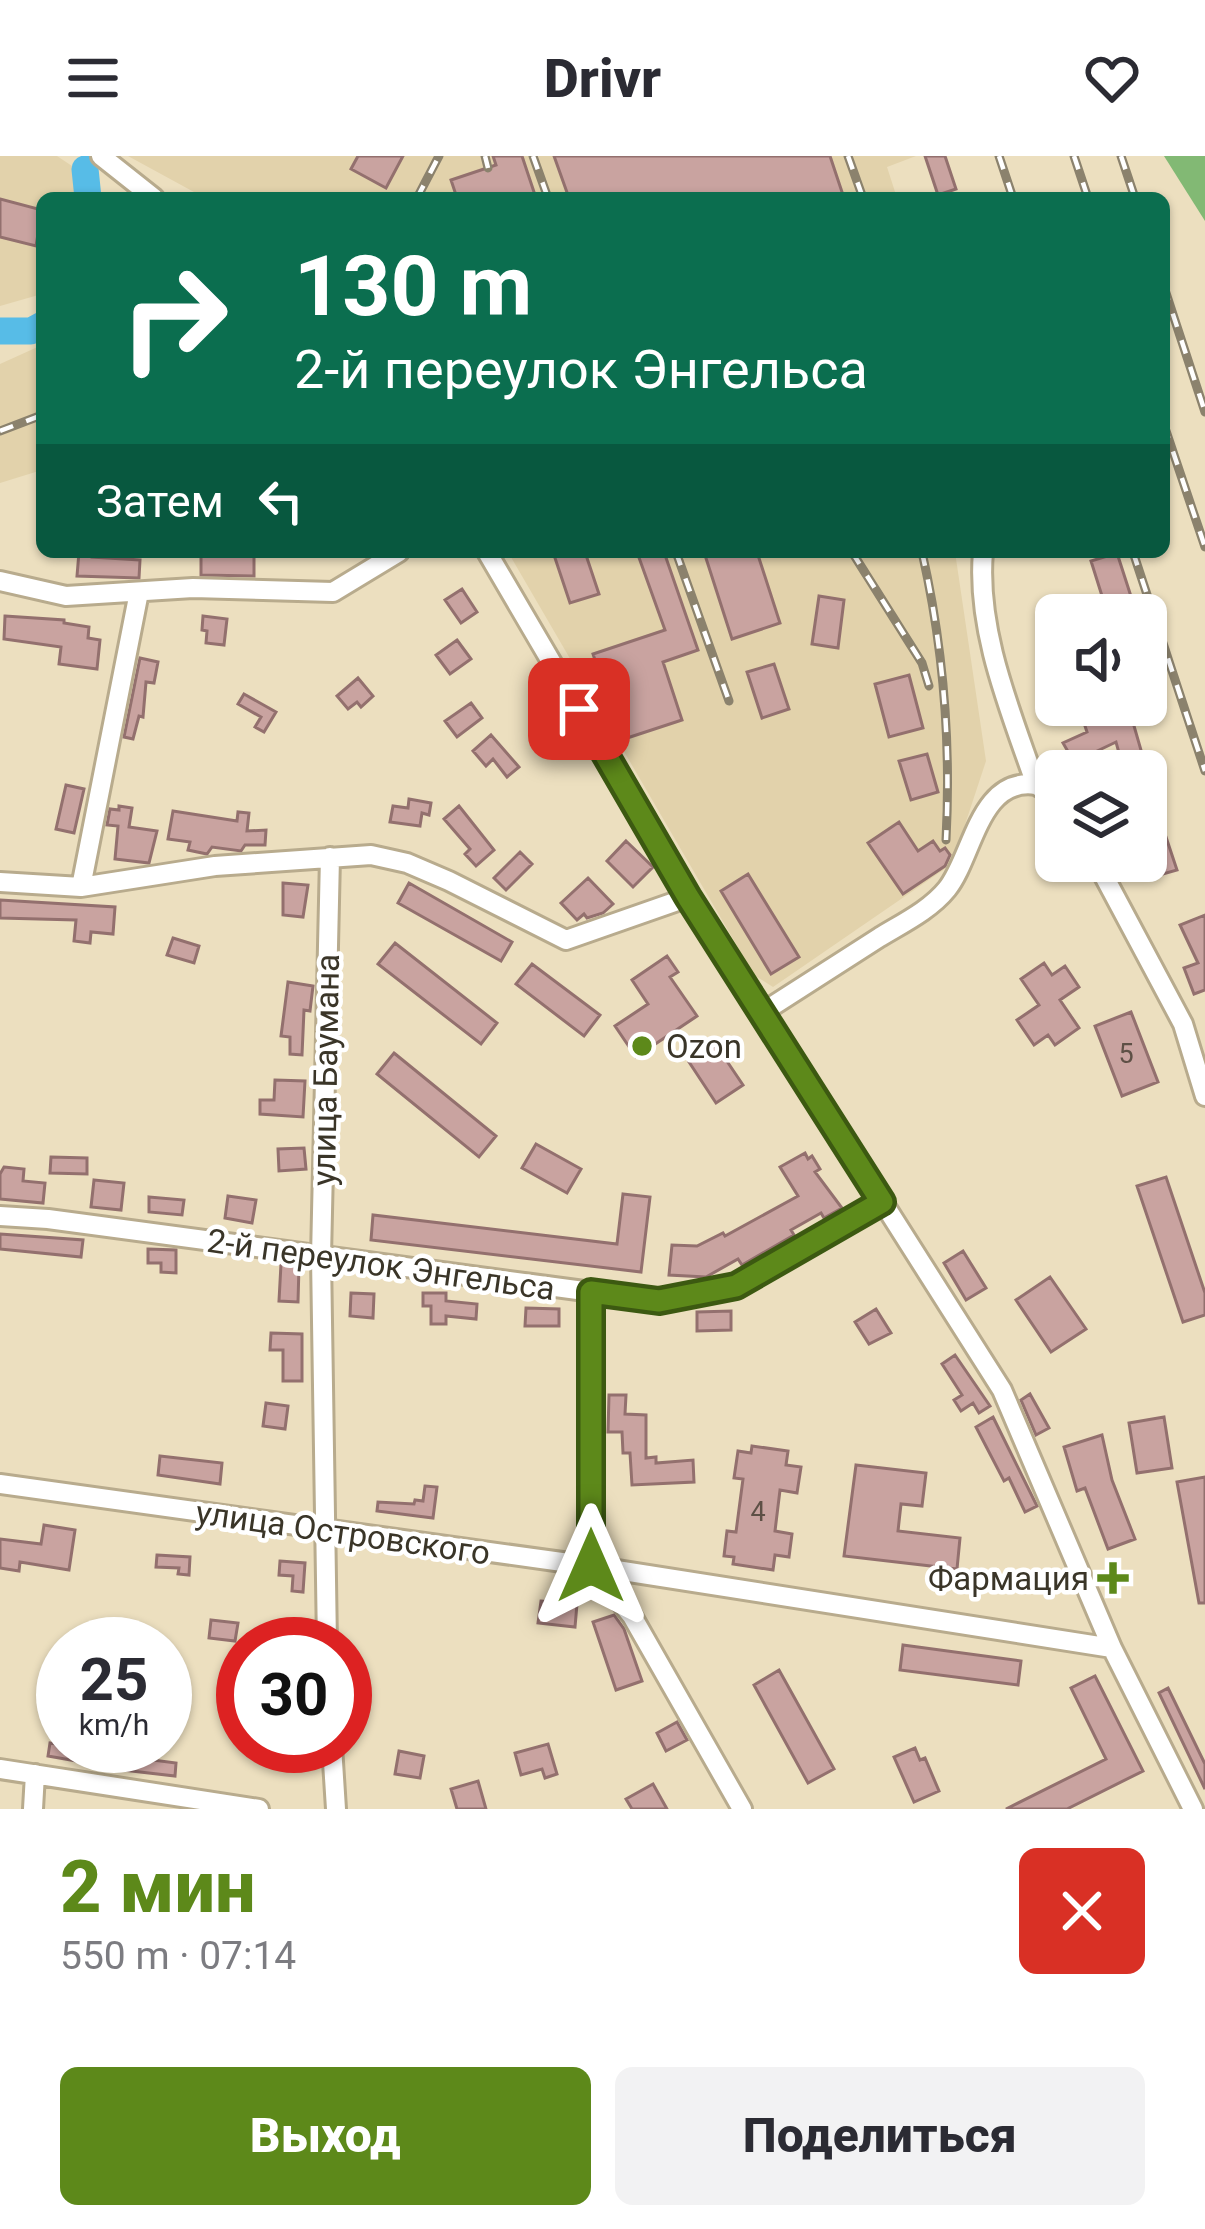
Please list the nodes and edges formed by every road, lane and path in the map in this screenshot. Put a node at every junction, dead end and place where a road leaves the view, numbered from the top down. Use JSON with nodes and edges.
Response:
{"nodes":[{"id":1,"x":101,"y":156,"type":"edge"},
{"id":2,"x":146,"y":192,"type":"edge"},
{"id":3,"x":389,"y":558,"type":"edge"},
{"id":4,"x":490,"y":558,"type":"edge"},
{"id":5,"x":983,"y":558,"type":"edge"},
{"id":6,"x":0,"y":581,"type":"edge"},
{"id":7,"x":139,"y":592,"type":"junction"},
{"id":8,"x":1035,"y":782,"type":"edge"},
{"id":9,"x":1035,"y":785,"type":"edge"},
{"id":10,"x":330,"y":857,"type":"junction"},
{"id":11,"x":0,"y":882,"type":"edge"},
{"id":12,"x":1107,"y":882,"type":"edge"},
{"id":13,"x":81,"y":887,"type":"junction"},
{"id":14,"x":688,"y":897,"type":"junction"},
{"id":15,"x":763,"y":1012,"type":"junction"},
{"id":16,"x":1205,"y":1096,"type":"edge"},
{"id":17,"x":882,"y":1202,"type":"junction"},
{"id":18,"x":0,"y":1216,"type":"edge"},
{"id":19,"x":321,"y":1256,"type":"junction"},
{"id":20,"x":591,"y":1292,"type":"junction"},
{"id":21,"x":0,"y":1484,"type":"edge"},
{"id":22,"x":328,"y":1530,"type":"junction"},
{"id":23,"x":591,"y":1566,"type":"junction"},
{"id":24,"x":327,"y":1617,"type":"edge"},
{"id":25,"x":1112,"y":1648,"type":"junction"},
{"id":26,"x":0,"y":1769,"type":"edge"},
{"id":27,"x":334,"y":1773,"type":"edge"},
{"id":28,"x":34,"y":1774,"type":"junction"},
{"id":29,"x":33,"y":1809,"type":"edge"},
{"id":30,"x":259,"y":1809,"type":"edge"},
{"id":31,"x":336,"y":1809,"type":"edge"},
{"id":32,"x":742,"y":1809,"type":"edge"},
{"id":33,"x":1193,"y":1809,"type":"edge"}],
"edges":[{"from":1,"to":2,"type":"street"},
{"from":3,"to":7,"type":"street"},
{"from":4,"to":14,"type":"street"},
{"from":5,"to":8,"type":"street"},
{"from":6,"to":7,"type":"street"},
{"from":7,"to":13,"type":"street"},
{"from":9,"to":15,"type":"street"},
{"from":10,"to":13,"type":"street"},
{"from":10,"to":14,"type":"street"},
{"from":10,"to":19,"type":"street","name":"улица Баумана"},
{"from":11,"to":13,"type":"street"},
{"from":12,"to":16,"type":"street"},
{"from":14,"to":15,"type":"street"},
{"from":15,"to":17,"type":"street"},
{"from":17,"to":20,"type":"street","name":"2-й переулок Энгельса"},
{"from":17,"to":25,"type":"street"},
{"from":18,"to":19,"type":"street","name":"2-й переулок Энгельса"},
{"from":19,"to":20,"type":"street","name":"2-й переулок Энгельса"},
{"from":19,"to":22,"type":"street","name":"улица Баумана"},
{"from":20,"to":23,"type":"street"},
{"from":21,"to":22,"type":"street","name":"улица Островского"},
{"from":22,"to":23,"type":"street","name":"улица Островского"},
{"from":22,"to":24,"type":"street","name":"улица Баумана"},
{"from":23,"to":25,"type":"street","name":"улица Островского"},
{"from":23,"to":32,"type":"street"},
{"from":25,"to":33,"type":"street"},
{"from":26,"to":28,"type":"street"},
{"from":27,"to":31,"type":"street"},
{"from":28,"to":29,"type":"street"},
{"from":28,"to":30,"type":"street"}]}
